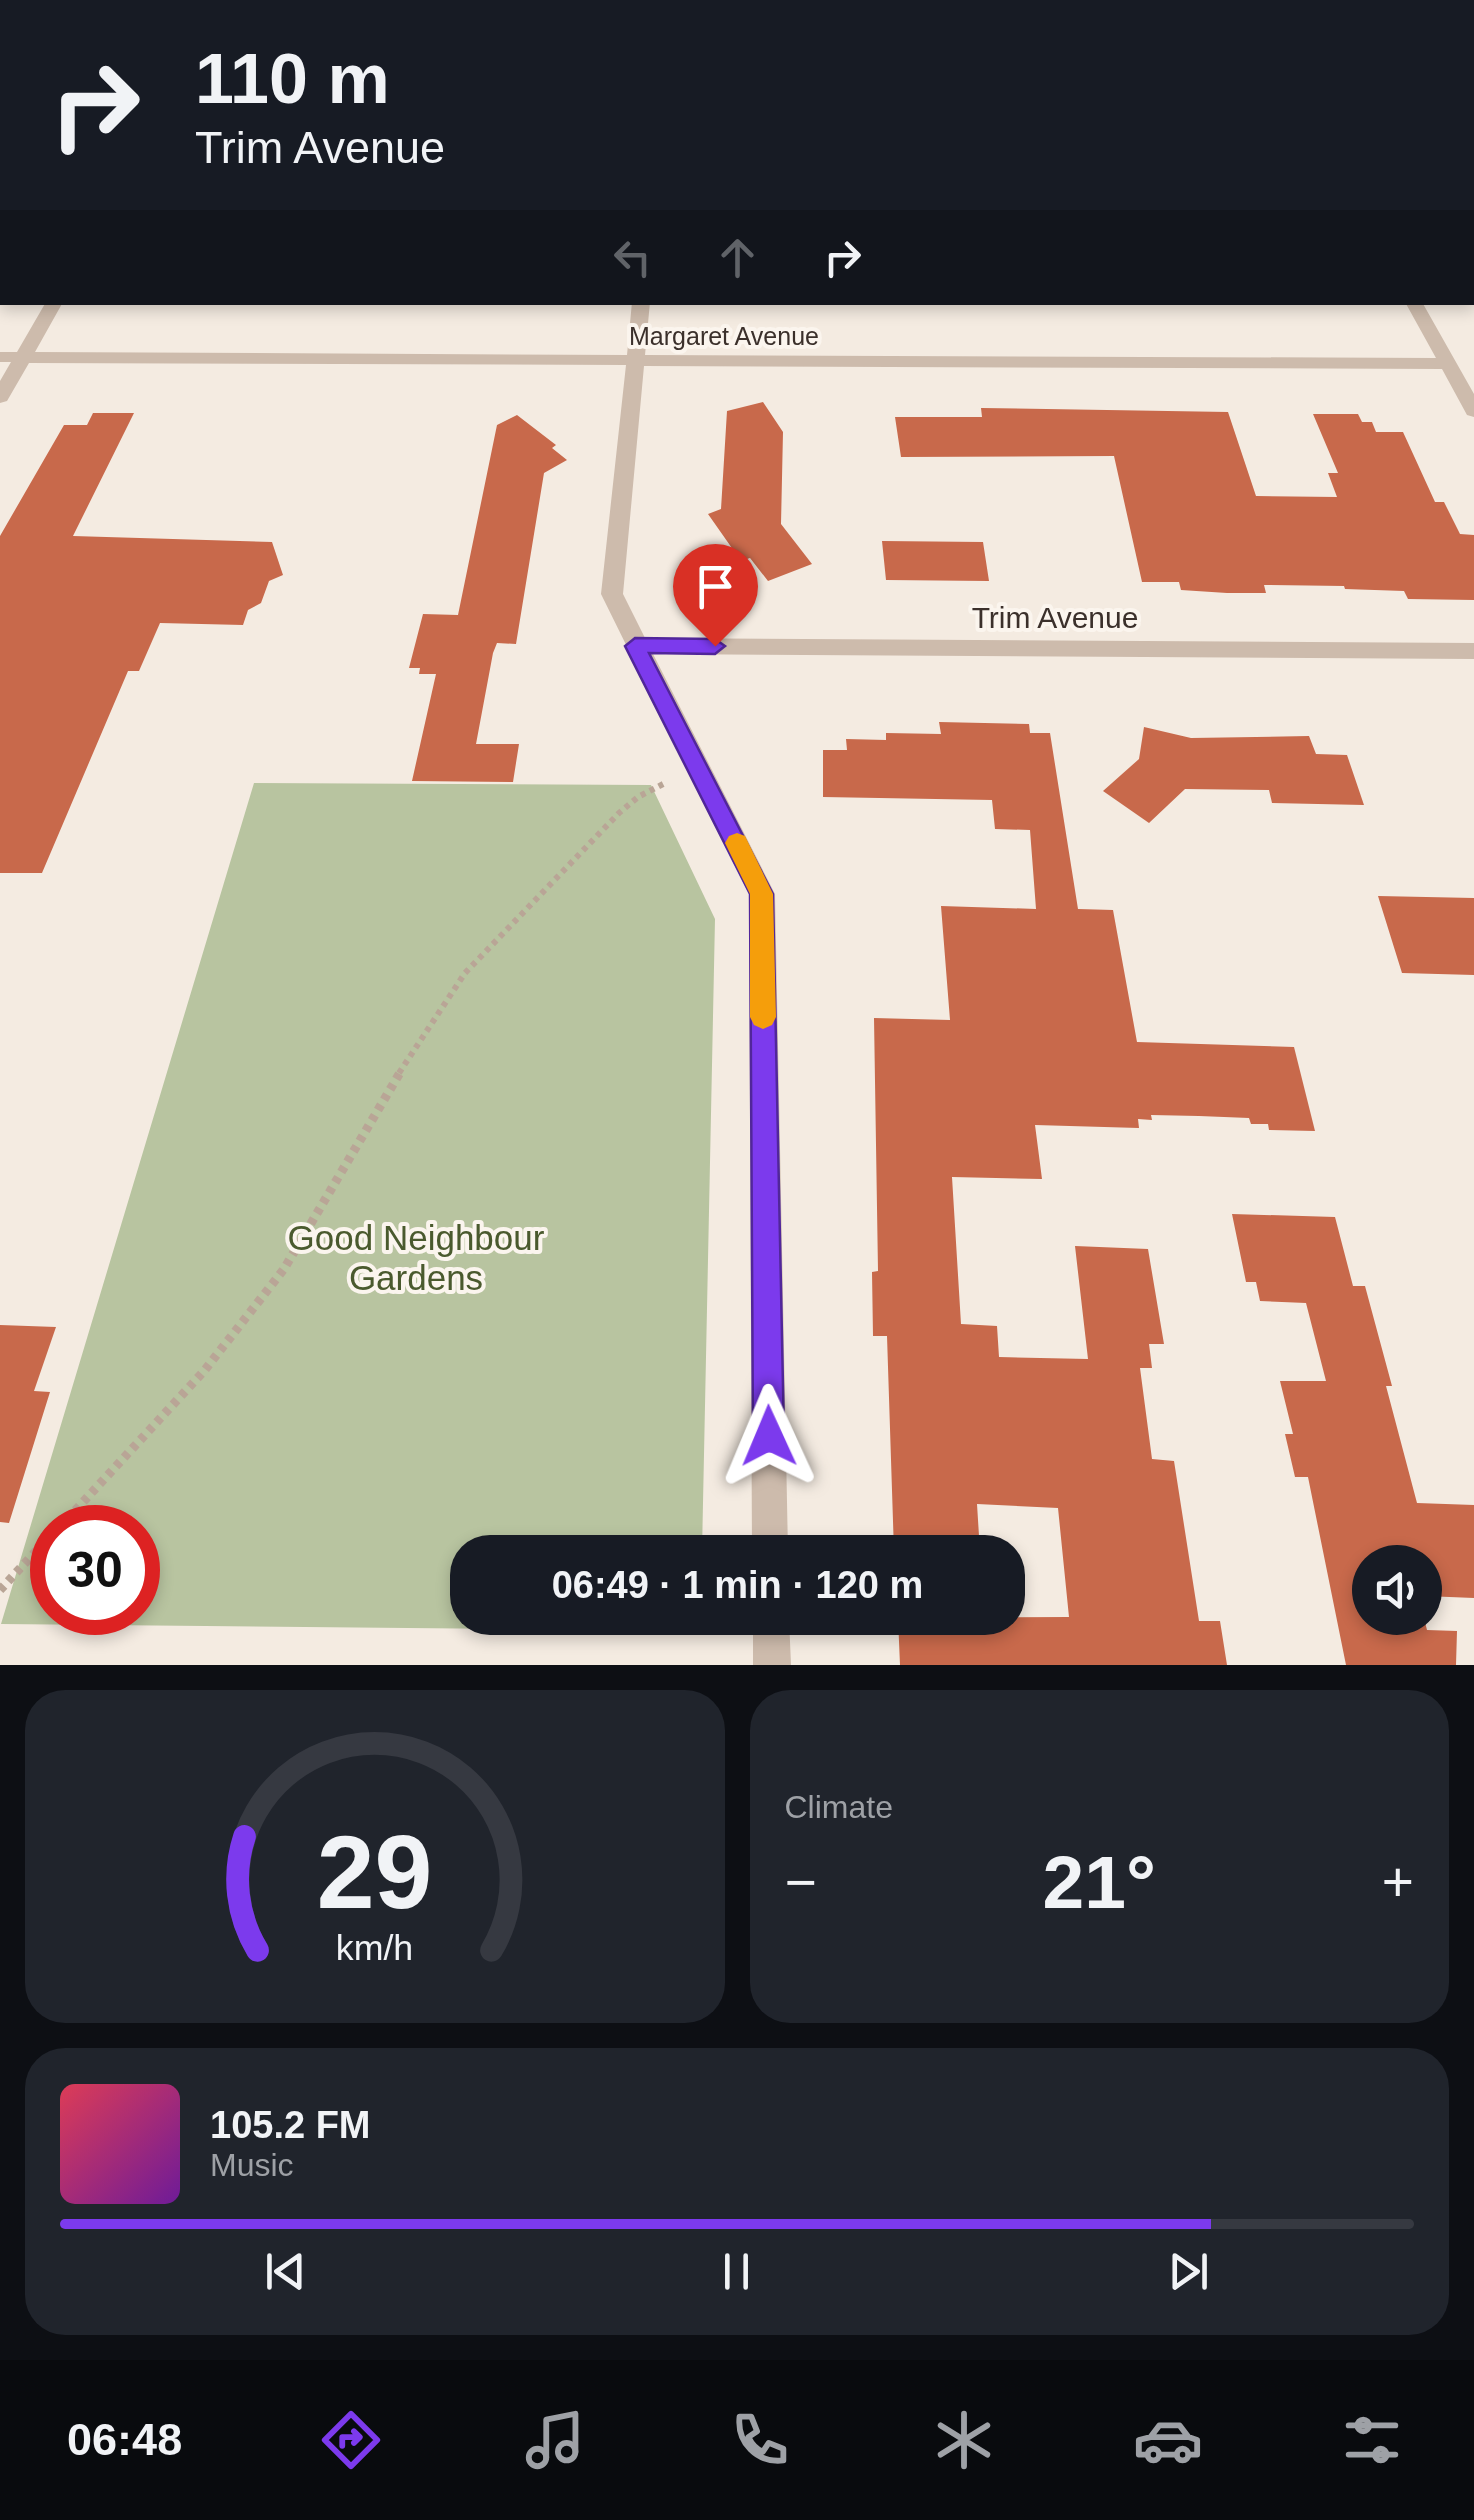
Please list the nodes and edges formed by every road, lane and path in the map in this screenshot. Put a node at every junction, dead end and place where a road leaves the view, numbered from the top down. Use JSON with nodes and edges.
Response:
{"nodes":[{"id":1,"x":53,"y":305,"type":"edge"},
{"id":2,"x":641,"y":305,"type":"edge"},
{"id":3,"x":1415,"y":305,"type":"edge"},
{"id":4,"x":0,"y":357,"type":"edge"},
{"id":5,"x":23,"y":358,"type":"junction"},
{"id":6,"x":637,"y":360,"type":"junction"},
{"id":7,"x":1448,"y":364,"type":"junction"},
{"id":8,"x":0,"y":398,"type":"edge"},
{"id":9,"x":1474,"y":412,"type":"edge"},
{"id":10,"x":635,"y":646,"type":"junction"},
{"id":11,"x":1474,"y":651,"type":"edge"},
{"id":12,"x":700,"y":766,"type":"junction"},
{"id":13,"x":79,"y":1505,"type":"edge"},
{"id":14,"x":770,"y":1535,"type":"edge"},
{"id":15,"x":30,"y":1558,"type":"edge"},
{"id":16,"x":0,"y":1590,"type":"edge"},
{"id":17,"x":771,"y":1635,"type":"edge"},
{"id":18,"x":772,"y":1665,"type":"edge"}],
"edges":[{"from":1,"to":5,"type":"street"},
{"from":2,"to":6,"type":"street"},
{"from":3,"to":7,"type":"street"},
{"from":4,"to":5,"type":"street","name":"Margaret Avenue"},
{"from":5,"to":6,"type":"street","name":"Margaret Avenue"},
{"from":5,"to":8,"type":"street"},
{"from":6,"to":7,"type":"street","name":"Margaret Avenue"},
{"from":6,"to":10,"type":"street"},
{"from":7,"to":9,"type":"street"},
{"from":10,"to":11,"type":"street","name":"Trim Avenue"},
{"from":10,"to":12,"type":"street"},
{"from":12,"to":13,"type":"path"},
{"from":12,"to":14,"type":"street"},
{"from":15,"to":16,"type":"path"},
{"from":17,"to":18,"type":"street"}]}
